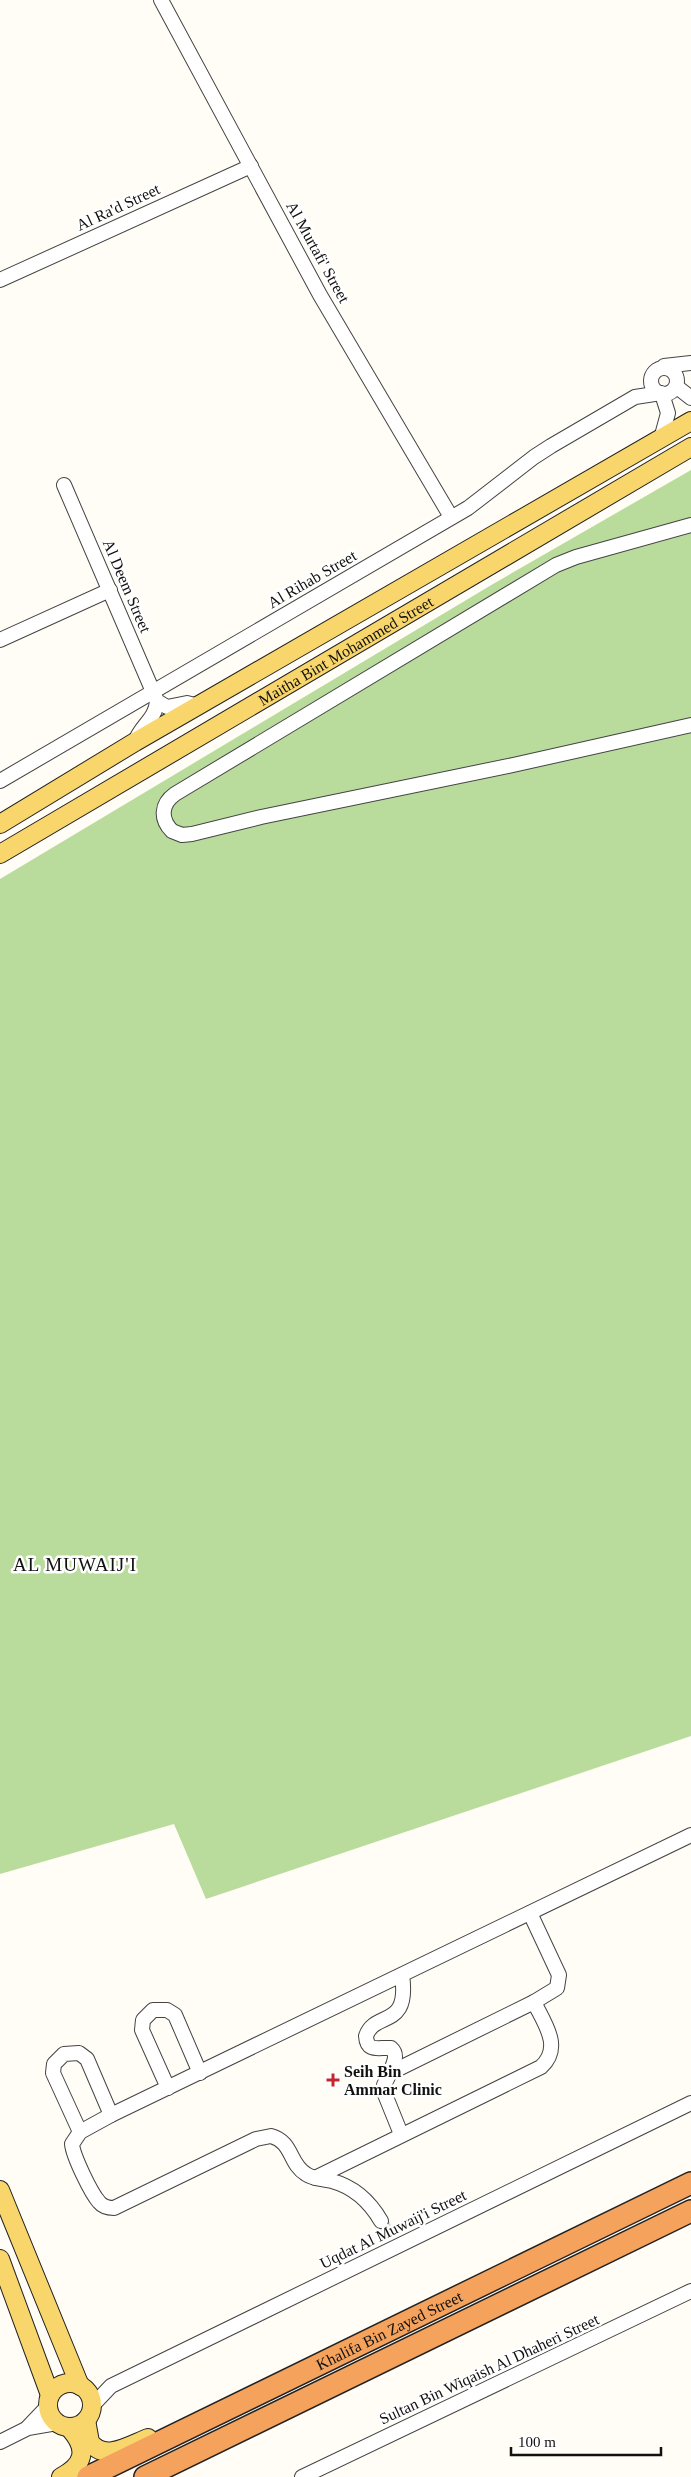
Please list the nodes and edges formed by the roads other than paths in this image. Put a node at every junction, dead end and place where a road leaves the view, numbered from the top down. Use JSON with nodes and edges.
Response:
{"nodes":[{"id":1,"x":161,"y":0,"type":"edge"},
{"id":2,"x":251,"y":166,"type":"junction"},
{"id":3,"x":0,"y":280,"type":"edge"},
{"id":4,"x":691,"y":364,"type":"edge"},
{"id":5,"x":664,"y":366,"type":"junction"},
{"id":6,"x":652,"y":374,"type":"junction"},
{"id":7,"x":678,"y":385,"type":"junction"},
{"id":8,"x":661,"y":394,"type":"junction"},
{"id":9,"x":635,"y":397,"type":"junction"},
{"id":10,"x":691,"y":398,"type":"edge"},
{"id":11,"x":691,"y":421,"type":"edge"},
{"id":12,"x":661,"y":439,"type":"junction"},
{"id":13,"x":691,"y":447,"type":"edge"},
{"id":14,"x":64,"y":485,"type":"dead end"},
{"id":15,"x":451,"y":518,"type":"junction"},
{"id":16,"x":691,"y":525,"type":"edge"},
{"id":17,"x":110,"y":590,"type":"junction"},
{"id":18,"x":0,"y":640,"type":"edge"},
{"id":19,"x":155,"y":697,"type":"junction"},
{"id":20,"x":199,"y":706,"type":"junction"},
{"id":21,"x":691,"y":725,"type":"edge"},
{"id":22,"x":135,"y":742,"type":"junction"},
{"id":23,"x":0,"y":781,"type":"edge"},
{"id":24,"x":0,"y":824,"type":"edge"},
{"id":25,"x":0,"y":854,"type":"edge"},
{"id":26,"x":691,"y":1835,"type":"edge"},
{"id":27,"x":530,"y":1913,"type":"junction"},
{"id":28,"x":402,"y":1975,"type":"junction"},
{"id":29,"x":534,"y":2002,"type":"junction"},
{"id":30,"x":200,"y":2073,"type":"junction"},
{"id":31,"x":390,"y":2073,"type":"junction"},
{"id":32,"x":168,"y":2088,"type":"junction"},
{"id":33,"x":691,"y":2103,"type":"edge"},
{"id":34,"x":111,"y":2115,"type":"junction"},
{"id":35,"x":80,"y":2132,"type":"junction"},
{"id":36,"x":402,"y":2134,"type":"junction"},
{"id":37,"x":315,"y":2178,"type":"junction"},
{"id":38,"x":691,"y":2183,"type":"edge"},
{"id":39,"x":0,"y":2190,"type":"edge"},
{"id":40,"x":691,"y":2211,"type":"edge"},
{"id":41,"x":6,"y":2221,"type":"edge"},
{"id":42,"x":382,"y":2221,"type":"tunnel mouth"},
{"id":43,"x":0,"y":2258,"type":"edge"},
{"id":44,"x":691,"y":2291,"type":"edge"},
{"id":45,"x":112,"y":2386,"type":"junction"},
{"id":46,"x":82,"y":2387,"type":"junction"},
{"id":47,"x":49,"y":2401,"type":"junction"},
{"id":48,"x":89,"y":2413,"type":"junction"},
{"id":49,"x":218,"y":2413,"type":"junction"},
{"id":50,"x":63,"y":2425,"type":"junction"},
{"id":51,"x":28,"y":2428,"type":"junction"},
{"id":52,"x":0,"y":2442,"type":"edge"},
{"id":53,"x":61,"y":2477,"type":"edge"},
{"id":54,"x":88,"y":2477,"type":"edge"},
{"id":55,"x":145,"y":2477,"type":"edge"},
{"id":56,"x":302,"y":2477,"type":"edge"}],
"edges":[{"from":1,"to":2,"type":"street","name":"Al Murtafi' Street"},
{"from":2,"to":3,"type":"street","name":"Al Ra'd Street"},
{"from":2,"to":15,"type":"street","name":"Al Murtafi' Street"},
{"from":4,"to":5,"type":"street"},
{"from":4,"to":7,"type":"street"},
{"from":5,"to":6,"type":"street"},
{"from":5,"to":7,"type":"street"},
{"from":6,"to":8,"type":"street"},
{"from":6,"to":9,"type":"street","name":"Al Rihab Street"},
{"from":7,"to":8,"type":"street"},
{"from":7,"to":10,"type":"street"},
{"from":8,"to":9,"type":"street","name":"Al Rihab Street"},
{"from":8,"to":12,"type":"street"},
{"from":9,"to":15,"type":"street","name":"Al Rihab Street"},
{"from":11,"to":12,"type":"main road","name":"Maitha Bint Mohammed Street"},
{"from":12,"to":20,"type":"main road","name":"Maitha Bint Mohammed Street"},
{"from":13,"to":25,"type":"main road","name":"Maitha Bint Mohammed Street"},
{"from":14,"to":17,"type":"street","name":"Al Deem Street"},
{"from":15,"to":19,"type":"street","name":"Al Rihab Street"},
{"from":16,"to":21,"type":"street"},
{"from":17,"to":18,"type":"street"},
{"from":17,"to":19,"type":"street","name":"Al Deem Street"},
{"from":19,"to":20,"type":"street"},
{"from":19,"to":22,"type":"street"},
{"from":19,"to":23,"type":"street","name":"Al Rihab Street"},
{"from":20,"to":22,"type":"main road","name":"Maitha Bint Mohammed Street"},
{"from":22,"to":24,"type":"main road","name":"Maitha Bint Mohammed Street"},
{"from":26,"to":27,"type":"street"},
{"from":27,"to":28,"type":"street"},
{"from":27,"to":29,"type":"street"},
{"from":28,"to":30,"type":"street"},
{"from":28,"to":31,"type":"street"},
{"from":29,"to":31,"type":"street"},
{"from":29,"to":36,"type":"street"},
{"from":30,"to":32,"type":"street"},
{"from":30,"to":32,"type":"street"},
{"from":31,"to":36,"type":"street"},
{"from":32,"to":34,"type":"street"},
{"from":33,"to":45,"type":"street","name":"Uqdat Al Muwaij'i Street"},
{"from":34,"to":35,"type":"street"},
{"from":34,"to":35,"type":"street"},
{"from":35,"to":37,"type":"street"},
{"from":36,"to":37,"type":"street"},
{"from":37,"to":42,"type":"street"},
{"from":38,"to":49,"type":"highway","name":"Khalifa Bin Zayed Street"},
{"from":39,"to":41,"type":"main road"},
{"from":40,"to":55,"type":"highway","name":"Khalifa Bin Zayed Street"},
{"from":41,"to":46,"type":"main road"},
{"from":43,"to":47,"type":"main road"},
{"from":44,"to":56,"type":"street","name":"Sultan Bin Wiqaish Al Dhaheri Street"},
{"from":45,"to":46,"type":"street","name":"Uqdat Al Muwaij'i Street"},
{"from":45,"to":48,"type":"street","name":"Uqdat Al Muwaij'i Street"},
{"from":46,"to":47,"type":"main road"},
{"from":46,"to":48,"type":"main road"},
{"from":47,"to":50,"type":"main road"},
{"from":47,"to":51,"type":"street"},
{"from":48,"to":49,"type":"main road"},
{"from":48,"to":50,"type":"main road"},
{"from":49,"to":54,"type":"highway","name":"Khalifa Bin Zayed Street"},
{"from":50,"to":51,"type":"street"},
{"from":50,"to":53,"type":"main road"},
{"from":51,"to":52,"type":"street"}]}
